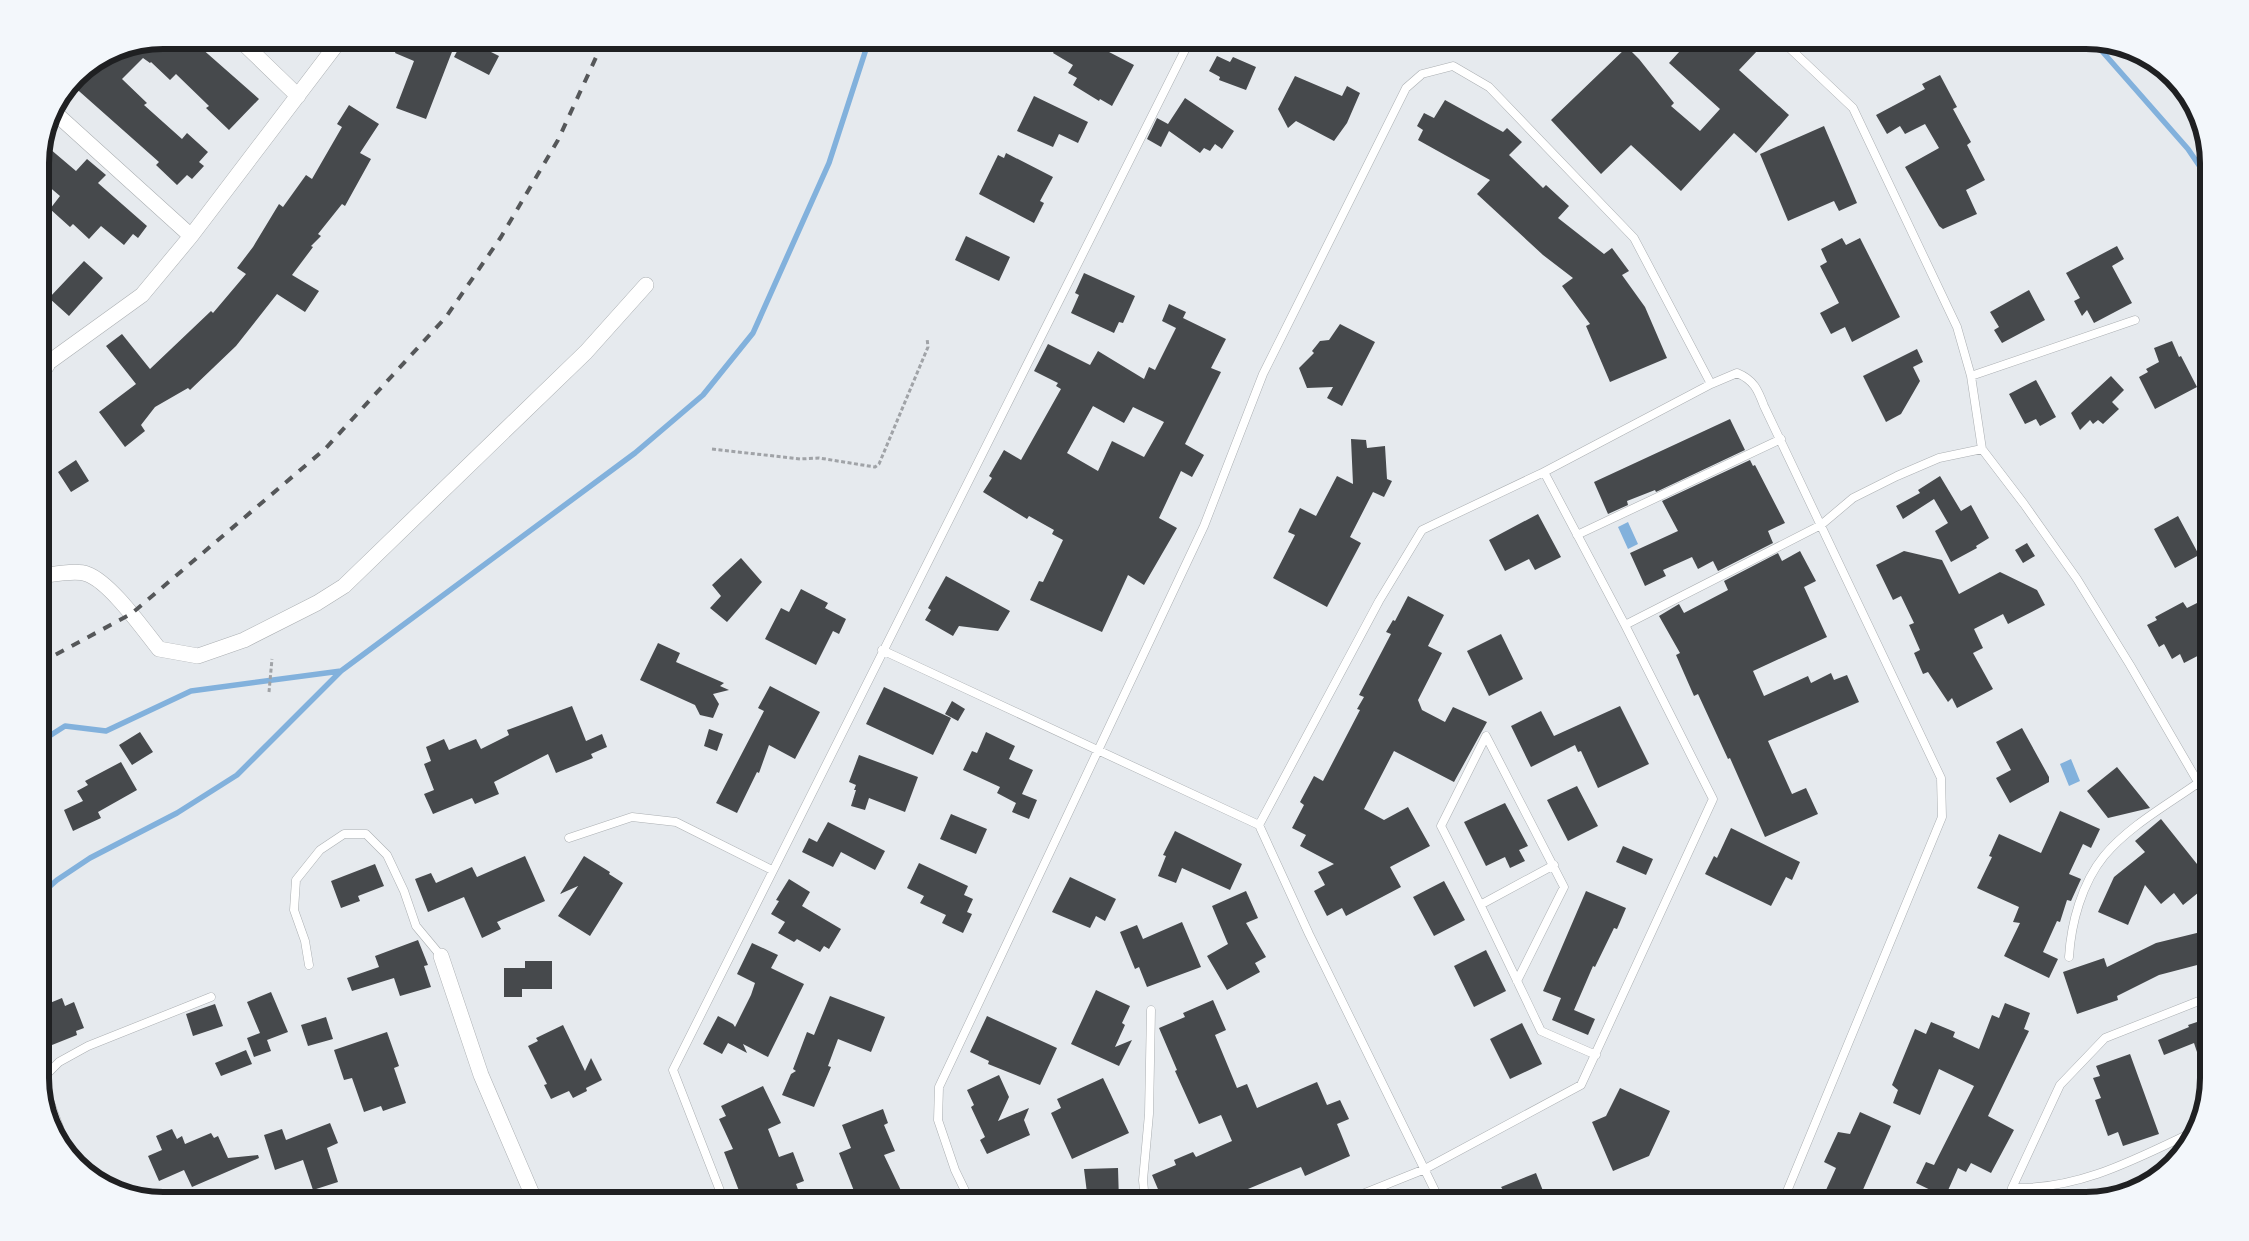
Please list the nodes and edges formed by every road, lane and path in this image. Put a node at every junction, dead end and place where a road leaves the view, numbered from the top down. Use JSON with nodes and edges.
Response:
{"nodes":[{"id":1,"x":249,"y":49,"type":"edge"},
{"id":2,"x":333,"y":49,"type":"edge"},
{"id":3,"x":1185,"y":49,"type":"edge"},
{"id":4,"x":1790,"y":49,"type":"edge"},
{"id":5,"x":298,"y":96,"type":"junction"},
{"id":6,"x":59,"y":116,"type":"edge"},
{"id":7,"x":191,"y":236,"type":"junction"},
{"id":8,"x":646,"y":285,"type":"dead end"},
{"id":9,"x":2134,"y":320,"type":"dead end"},
{"id":10,"x":926,"y":338,"type":"dead end"},
{"id":11,"x":49,"y":359,"type":"edge"},
{"id":12,"x":1972,"y":376,"type":"junction"},
{"id":13,"x":1711,"y":384,"type":"junction"},
{"id":14,"x":1780,"y":439,"type":"junction"},
{"id":15,"x":712,"y":450,"type":"dead end"},
{"id":16,"x":1982,"y":450,"type":"junction"},
{"id":17,"x":1544,"y":472,"type":"junction"},
{"id":18,"x":1821,"y":525,"type":"junction"},
{"id":19,"x":1577,"y":535,"type":"junction"},
{"id":20,"x":49,"y":575,"type":"edge"},
{"id":21,"x":1625,"y":625,"type":"junction"},
{"id":22,"x":882,"y":650,"type":"junction"},
{"id":23,"x":272,"y":659,"type":"dead end"},
{"id":24,"x":269,"y":692,"type":"dead end"},
{"id":25,"x":1099,"y":750,"type":"junction"},
{"id":26,"x":2198,"y":784,"type":"junction"},
{"id":27,"x":2200,"y":787,"type":"edge"},
{"id":28,"x":1259,"y":825,"type":"junction"},
{"id":29,"x":569,"y":838,"type":"dead end"},
{"id":30,"x":1554,"y":865,"type":"junction"},
{"id":31,"x":772,"y":870,"type":"junction"},
{"id":32,"x":1482,"y":904,"type":"junction"},
{"id":33,"x":441,"y":956,"type":"joint"},
{"id":34,"x":2069,"y":957,"type":"dead end"},
{"id":35,"x":308,"y":965,"type":"dead end"},
{"id":36,"x":1518,"y":981,"type":"junction"},
{"id":37,"x":211,"y":996,"type":"dead end"},
{"id":38,"x":2200,"y":1001,"type":"edge"},
{"id":39,"x":1151,"y":1010,"type":"dead end"},
{"id":40,"x":1596,"y":1055,"type":"junction"},
{"id":41,"x":49,"y":1072,"type":"edge"},
{"id":42,"x":2184,"y":1136,"type":"edge"},
{"id":43,"x":1425,"y":1169,"type":"junction"},
{"id":44,"x":2012,"y":1188,"type":"junction"},
{"id":45,"x":531,"y":1192,"type":"edge"},
{"id":46,"x":720,"y":1192,"type":"edge"},
{"id":47,"x":966,"y":1192,"type":"edge"},
{"id":48,"x":1145,"y":1192,"type":"edge"},
{"id":49,"x":1368,"y":1192,"type":"edge"},
{"id":50,"x":1436,"y":1192,"type":"edge"},
{"id":51,"x":1787,"y":1192,"type":"edge"},
{"id":52,"x":2012,"y":1192,"type":"edge"}],
"edges":[{"from":1,"to":5,"type":"street"},
{"from":2,"to":5,"type":"street"},
{"from":3,"to":22,"type":"lane"},
{"from":4,"to":12,"type":"lane"},
{"from":5,"to":7,"type":"street"},
{"from":6,"to":7,"type":"street"},
{"from":7,"to":11,"type":"street"},
{"from":8,"to":20,"type":"street"},
{"from":9,"to":12,"type":"lane"},
{"from":10,"to":15,"type":"path"},
{"from":12,"to":16,"type":"lane"},
{"from":13,"to":14,"type":"lane"},
{"from":13,"to":17,"type":"lane"},
{"from":13,"to":25,"type":"lane"},
{"from":14,"to":18,"type":"lane"},
{"from":14,"to":19,"type":"lane"},
{"from":16,"to":18,"type":"lane"},
{"from":16,"to":26,"type":"lane"},
{"from":17,"to":19,"type":"lane"},
{"from":17,"to":28,"type":"lane"},
{"from":18,"to":21,"type":"lane"},
{"from":18,"to":51,"type":"lane"},
{"from":19,"to":21,"type":"lane"},
{"from":21,"to":40,"type":"lane"},
{"from":22,"to":25,"type":"lane"},
{"from":22,"to":31,"type":"lane"},
{"from":23,"to":24,"type":"path"},
{"from":25,"to":28,"type":"lane"},
{"from":25,"to":47,"type":"lane"},
{"from":26,"to":27,"type":"lane"},
{"from":26,"to":34,"type":"lane"},
{"from":28,"to":43,"type":"lane"},
{"from":29,"to":31,"type":"lane"},
{"from":30,"to":32,"type":"lane"},
{"from":30,"to":32,"type":"lane"},
{"from":30,"to":36,"type":"lane"},
{"from":31,"to":46,"type":"lane"},
{"from":32,"to":36,"type":"lane"},
{"from":33,"to":35,"type":"lane"},
{"from":33,"to":45,"type":"street"},
{"from":36,"to":40,"type":"lane"},
{"from":37,"to":41,"type":"lane"},
{"from":38,"to":44,"type":"lane"},
{"from":39,"to":48,"type":"lane"},
{"from":40,"to":43,"type":"lane"},
{"from":42,"to":44,"type":"lane"},
{"from":43,"to":49,"type":"lane"},
{"from":43,"to":50,"type":"lane"},
{"from":44,"to":52,"type":"lane"}]}
